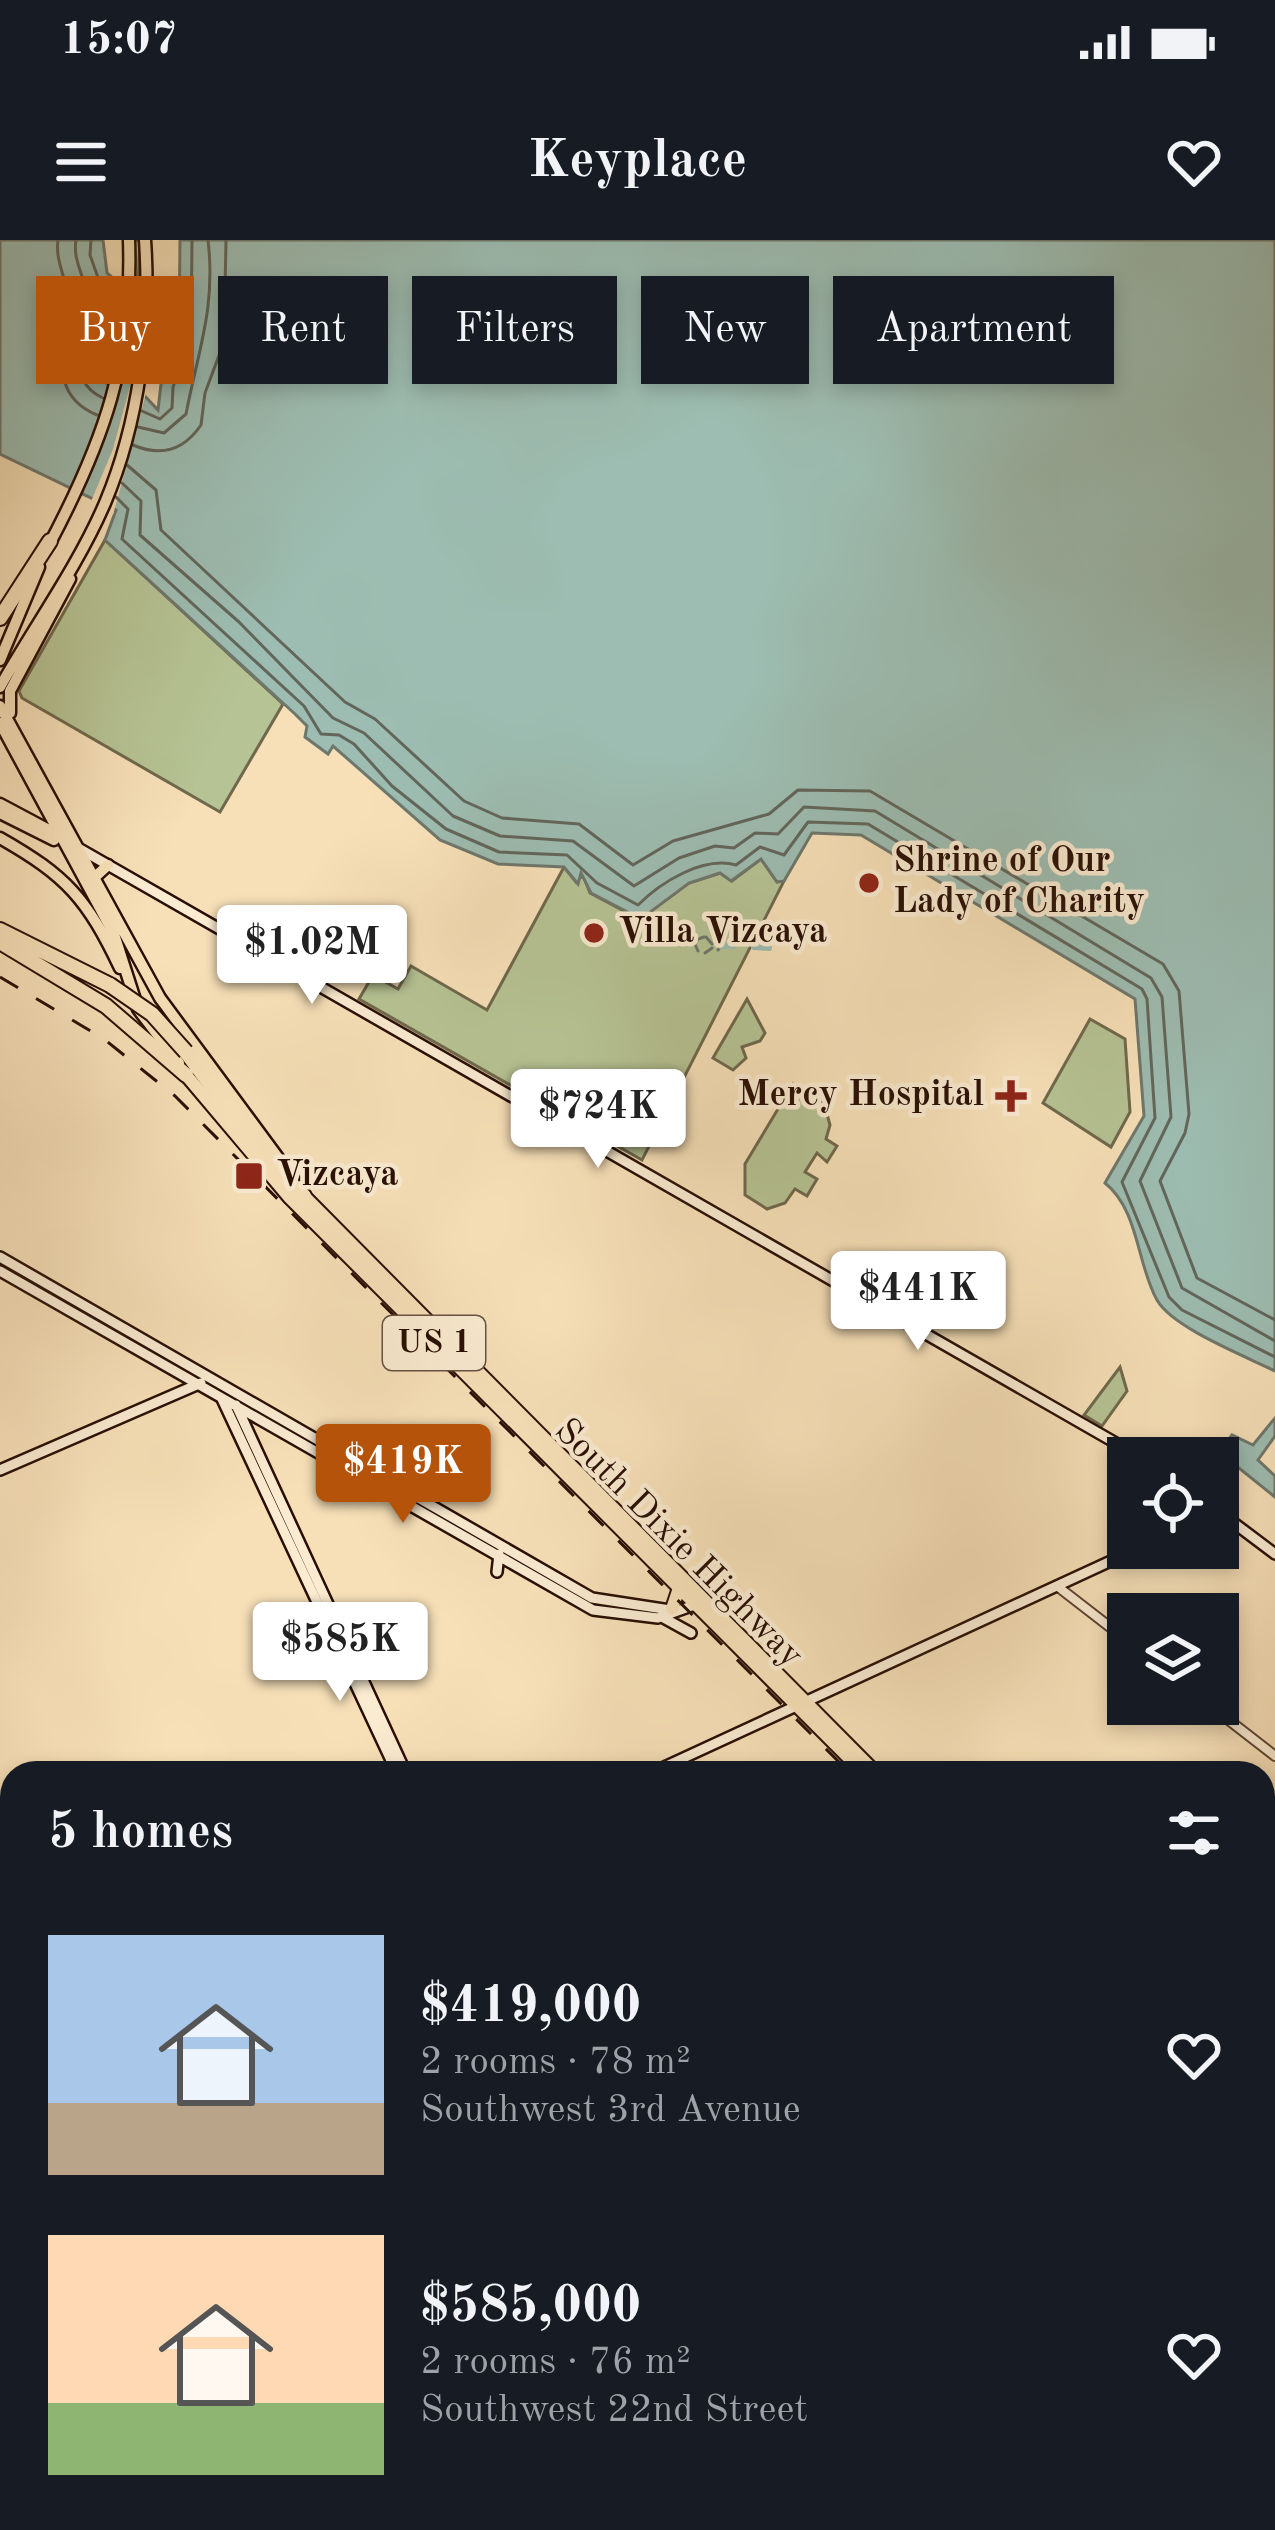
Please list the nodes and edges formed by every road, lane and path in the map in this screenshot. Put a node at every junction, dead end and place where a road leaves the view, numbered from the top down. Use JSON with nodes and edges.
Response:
{"nodes":[{"id":1,"x":129,"y":240,"type":"edge"},
{"id":2,"x":145,"y":240,"type":"edge"},
{"id":3,"x":102,"y":509,"type":"junction"},
{"id":4,"x":50,"y":541,"type":"junction"},
{"id":5,"x":0,"y":619,"type":"edge"},
{"id":6,"x":0,"y":659,"type":"edge"},
{"id":7,"x":0,"y":687,"type":"edge"},
{"id":8,"x":0,"y":706,"type":"edge"},
{"id":9,"x":3,"y":724,"type":"edge"},
{"id":10,"x":0,"y":804,"type":"edge"},
{"id":11,"x":0,"y":813,"type":"edge"},
{"id":12,"x":46,"y":822,"type":"junction"},
{"id":13,"x":0,"y":838,"type":"edge"},
{"id":14,"x":64,"y":841,"type":"junction"},
{"id":15,"x":80,"y":849,"type":"junction"},
{"id":16,"x":108,"y":865,"type":"junction"},
{"id":17,"x":95,"y":877,"type":"junction"},
{"id":18,"x":0,"y":930,"type":"edge"},
{"id":19,"x":0,"y":942,"type":"edge"},
{"id":20,"x":130,"y":990,"type":"junction"},
{"id":21,"x":186,"y":1076,"type":"junction"},
{"id":22,"x":555,"y":1120,"type":"junction"},
{"id":23,"x":542,"y":1128,"type":"dead end"},
{"id":24,"x":304,"y":1196,"type":"junction"},
{"id":25,"x":0,"y":1257,"type":"edge"},
{"id":26,"x":0,"y":1271,"type":"edge"},
{"id":27,"x":151,"y":1343,"type":"junction"},
{"id":28,"x":135,"y":1349,"type":"junction"},
{"id":29,"x":178,"y":1372,"type":"junction"},
{"id":30,"x":199,"y":1384,"type":"junction"},
{"id":31,"x":222,"y":1389,"type":"junction"},
{"id":32,"x":175,"y":1394,"type":"junction"},
{"id":33,"x":236,"y":1404,"type":"junction"},
{"id":34,"x":264,"y":1420,"type":"junction"},
{"id":35,"x":249,"y":1432,"type":"junction"},
{"id":36,"x":1107,"y":1437,"type":"edge"},
{"id":37,"x":0,"y":1470,"type":"edge"},
{"id":38,"x":399,"y":1472,"type":"dead end"},
{"id":39,"x":387,"y":1480,"type":"junction"},
{"id":40,"x":278,"y":1505,"type":"junction"},
{"id":41,"x":445,"y":1523,"type":"junction"},
{"id":42,"x":1239,"y":1526,"type":"edge"},
{"id":43,"x":432,"y":1536,"type":"dead end"},
{"id":44,"x":499,"y":1554,"type":"junction"},
{"id":45,"x":1275,"y":1554,"type":"edge"},
{"id":46,"x":517,"y":1560,"type":"junction"},
{"id":47,"x":1107,"y":1563,"type":"edge"},
{"id":48,"x":497,"y":1572,"type":"dead end"},
{"id":49,"x":535,"y":1575,"type":"junction"},
{"id":50,"x":522,"y":1586,"type":"dead end"},
{"id":51,"x":1057,"y":1586,"type":"junction"},
{"id":52,"x":687,"y":1605,"type":"junction"},
{"id":53,"x":628,"y":1612,"type":"junction"},
{"id":54,"x":1107,"y":1625,"type":"edge"},
{"id":55,"x":803,"y":1705,"type":"junction"},
{"id":56,"x":1234,"y":1725,"type":"edge"},
{"id":57,"x":1275,"y":1756,"type":"edge"},
{"id":58,"x":392,"y":1761,"type":"edge"},
{"id":59,"x":400,"y":1761,"type":"edge"},
{"id":60,"x":688,"y":1761,"type":"edge"},
{"id":61,"x":853,"y":1761,"type":"edge"},
{"id":62,"x":863,"y":1761,"type":"edge"}],
"edges":[{"from":1,"to":4,"type":"main road"},
{"from":2,"to":3,"type":"main road"},
{"from":3,"to":7,"type":"main road"},
{"from":3,"to":9,"type":"main road"},
{"from":4,"to":5,"type":"highway"},
{"from":4,"to":6,"type":"main road"},
{"from":8,"to":9,"type":"main road"},
{"from":9,"to":12,"type":"main road","name":"South Dixie Highway"},
{"from":9,"to":15,"type":"main road","name":"South Dixie Highway"},
{"from":10,"to":12,"type":"main road"},
{"from":11,"to":14,"type":"main road"},
{"from":12,"to":14,"type":"main road","name":"South Dixie Highway"},
{"from":13,"to":20,"type":"main road"},
{"from":14,"to":15,"type":"main road"},
{"from":14,"to":20,"type":"main road","name":"South Dixie Highway"},
{"from":15,"to":16,"type":"main road"},
{"from":15,"to":17,"type":"main road","name":"South Dixie Highway"},
{"from":16,"to":17,"type":"main road"},
{"from":16,"to":22,"type":"main road"},
{"from":17,"to":24,"type":"main road","name":"South Dixie Highway"},
{"from":18,"to":24,"type":"highway","bridge":true},
{"from":19,"to":21,"type":"highway"},
{"from":20,"to":21,"type":"main road","name":"South Dixie Highway"},
{"from":21,"to":52,"type":"highway","name":"South Dixie Highway","number":"US 1"},
{"from":22,"to":23,"type":"main road"},
{"from":22,"to":36,"type":"main road"},
{"from":24,"to":52,"type":"highway","name":"South Dixie Highway","number":"US 1"},
{"from":25,"to":27,"type":"main road"},
{"from":26,"to":28,"type":"main road"},
{"from":27,"to":28,"type":"main road"},
{"from":27,"to":31,"type":"main road"},
{"from":28,"to":29,"type":"main road"},
{"from":29,"to":30,"type":"main road"},
{"from":29,"to":32,"type":"main road"},
{"from":30,"to":31,"type":"main road"},
{"from":30,"to":32,"type":"main road"},
{"from":31,"to":33,"type":"main road"},
{"from":31,"to":39,"type":"main road"},
{"from":31,"to":40,"type":"main road"},
{"from":32,"to":37,"type":"main road"},
{"from":33,"to":34,"type":"main road"},
{"from":33,"to":35,"type":"main road"},
{"from":34,"to":35,"type":"main road"},
{"from":34,"to":41,"type":"main road"},
{"from":35,"to":40,"type":"main road"},
{"from":38,"to":39,"type":"main road"},
{"from":39,"to":46,"type":"main road"},
{"from":40,"to":58,"type":"main road"},
{"from":40,"to":59,"type":"main road"},
{"from":41,"to":43,"type":"main road"},
{"from":41,"to":44,"type":"main road"},
{"from":42,"to":45,"type":"main road"},
{"from":44,"to":46,"type":"main road"},
{"from":44,"to":48,"type":"main road"},
{"from":46,"to":49,"type":"main road"},
{"from":46,"to":53,"type":"main road"},
{"from":47,"to":51,"type":"main road"},
{"from":49,"to":50,"type":"main road"},
{"from":49,"to":53,"type":"main road"},
{"from":51,"to":54,"type":"street"},
{"from":51,"to":55,"type":"main road"},
{"from":52,"to":52,"type":"main road"},
{"from":52,"to":53,"type":"main road"},
{"from":52,"to":55,"type":"highway","name":"South Dixie Highway","number":"US 1"},
{"from":55,"to":60,"type":"main road"},
{"from":55,"to":61,"type":"highway","name":"South Dixie Highway","number":"US 1"},
{"from":55,"to":62,"type":"highway","name":"South Dixie Highway","number":"US 1"},
{"from":56,"to":57,"type":"street"}]}
